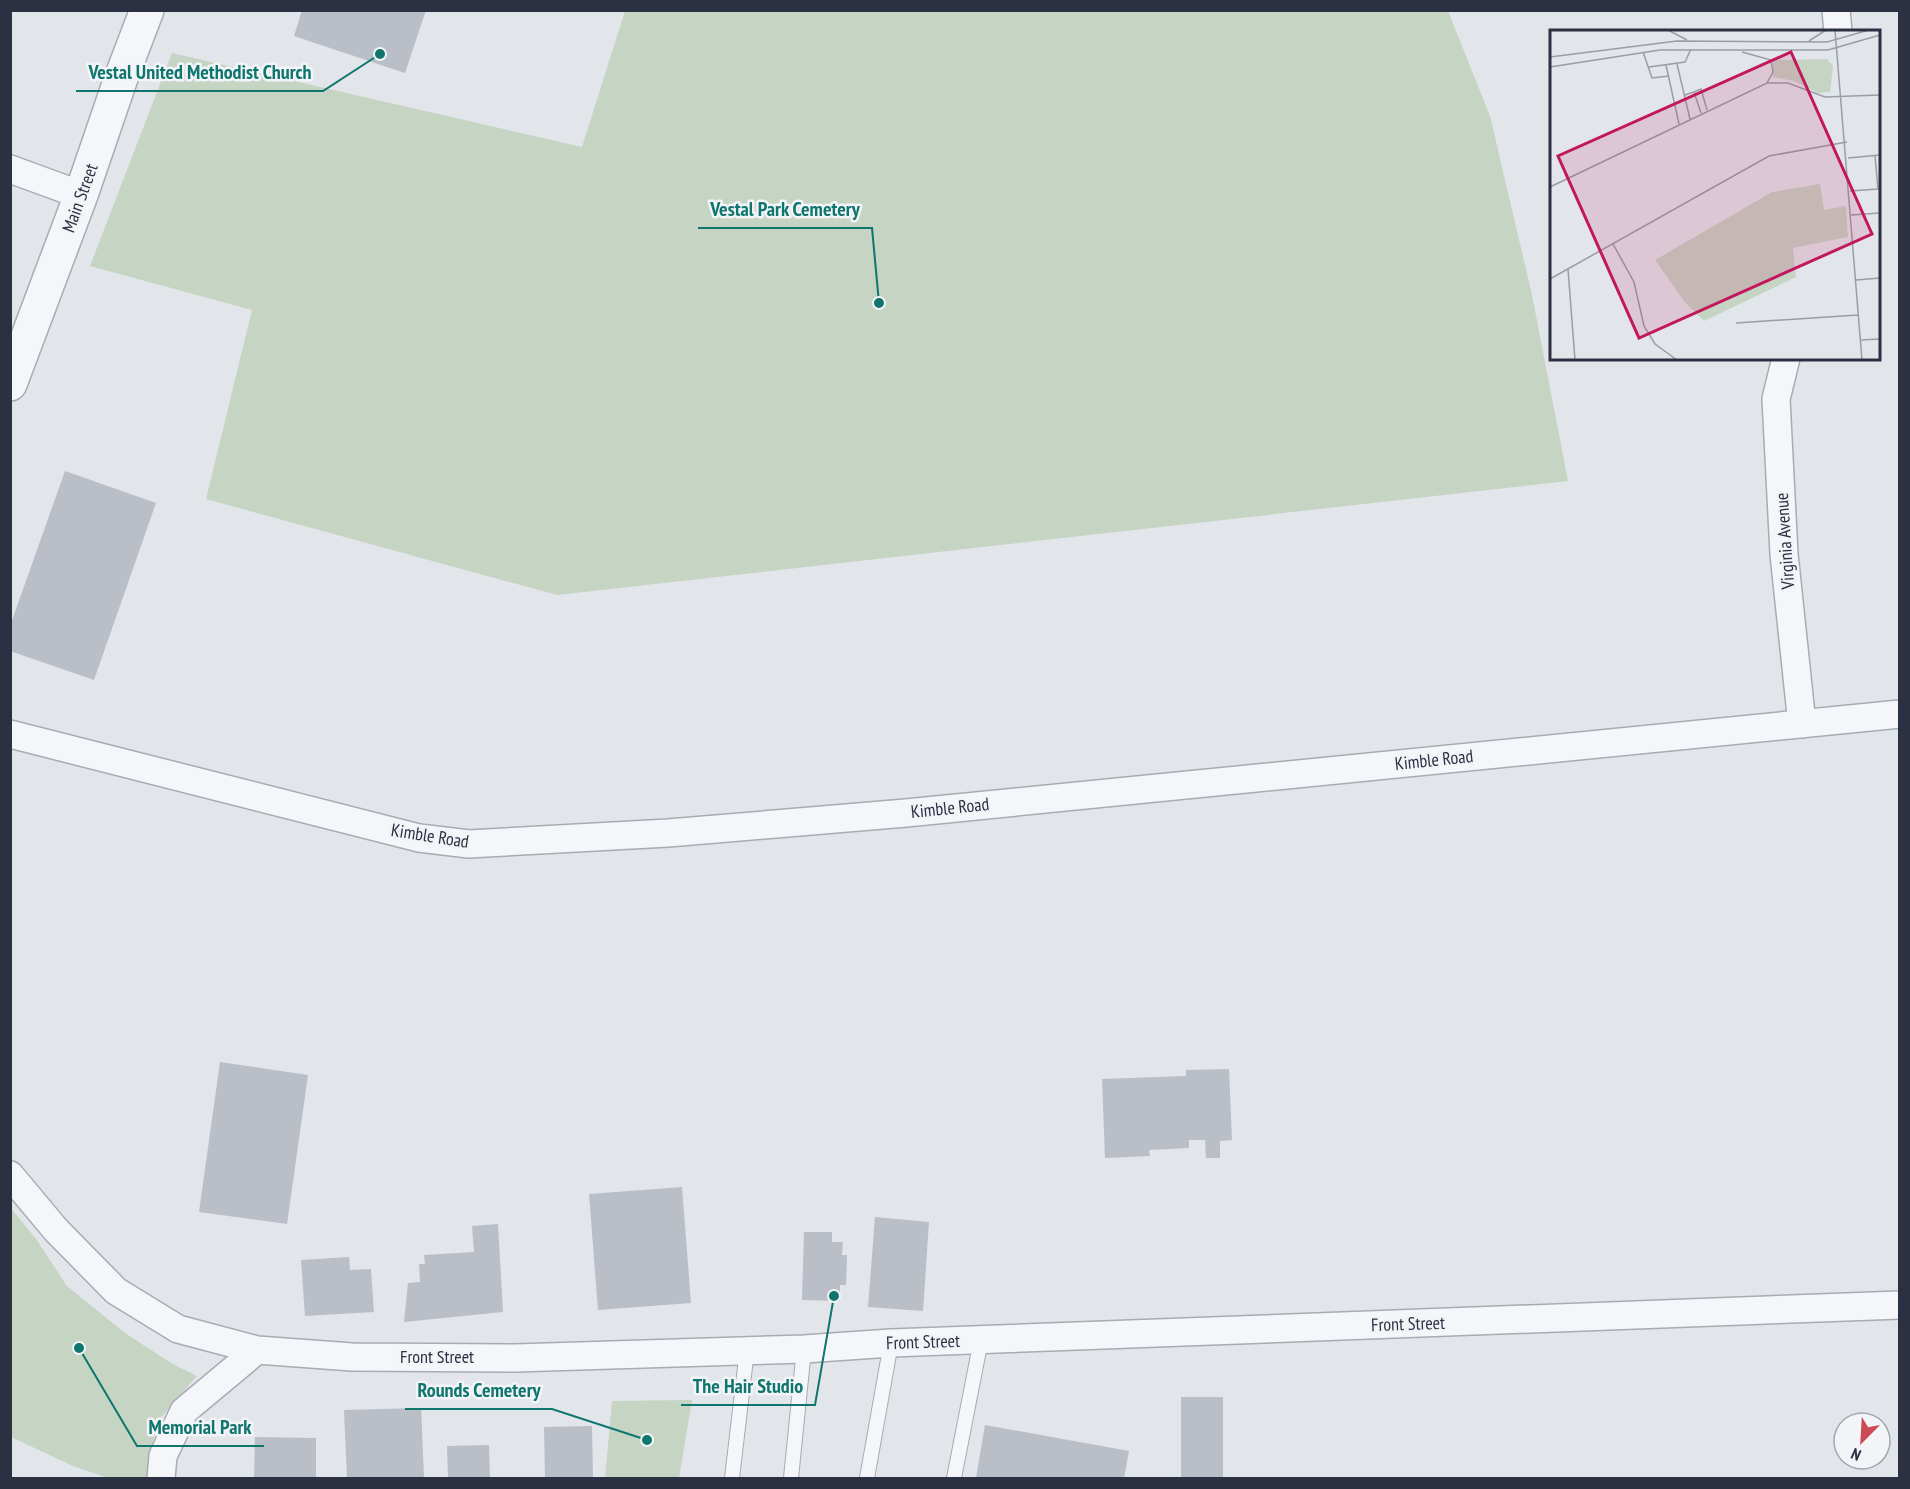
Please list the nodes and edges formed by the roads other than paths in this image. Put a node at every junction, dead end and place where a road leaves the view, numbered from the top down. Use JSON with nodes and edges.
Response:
{"nodes":[{"id":1,"x":147,"y":10,"type":"edge"},
{"id":2,"x":1836,"y":10,"type":"edge"},
{"id":3,"x":1838,"y":30,"type":"edge"},
{"id":4,"x":10,"y":170,"type":"edge"},
{"id":5,"x":81,"y":195,"type":"junction"},
{"id":6,"x":1786,"y":360,"type":"edge"},
{"id":7,"x":13,"y":368,"type":"edge"},
{"id":8,"x":1899,"y":714,"type":"edge"},
{"id":9,"x":1802,"y":724,"type":"junction"},
{"id":10,"x":10,"y":734,"type":"edge"},
{"id":11,"x":10,"y":1175,"type":"edge"},
{"id":12,"x":1899,"y":1305,"type":"edge"},
{"id":13,"x":981,"y":1340,"type":"junction"},
{"id":14,"x":891,"y":1343,"type":"junction"},
{"id":15,"x":804,"y":1349,"type":"junction"},
{"id":16,"x":257,"y":1350,"type":"junction"},
{"id":17,"x":747,"y":1350,"type":"junction"},
{"id":18,"x":161,"y":1479,"type":"edge"},
{"id":19,"x":732,"y":1479,"type":"edge"},
{"id":20,"x":791,"y":1479,"type":"edge"},
{"id":21,"x":867,"y":1479,"type":"edge"},
{"id":22,"x":954,"y":1479,"type":"edge"}],
"edges":[{"from":1,"to":5,"type":"street","name":"Main Street"},
{"from":2,"to":3,"type":"street"},
{"from":4,"to":5,"type":"street"},
{"from":5,"to":7,"type":"street","name":"Main Street"},
{"from":6,"to":9,"type":"street","name":"Virginia Avenue"},
{"from":8,"to":9,"type":"street","name":"Kimble Road"},
{"from":9,"to":10,"type":"street","name":"Kimble Road"},
{"from":11,"to":16,"type":"street","name":"Front Street"},
{"from":12,"to":13,"type":"street","name":"Front Street"},
{"from":13,"to":14,"type":"street","name":"Front Street"},
{"from":13,"to":22,"type":"lane"},
{"from":14,"to":15,"type":"street","name":"Front Street"},
{"from":14,"to":21,"type":"lane"},
{"from":15,"to":17,"type":"street","name":"Front Street"},
{"from":15,"to":20,"type":"lane"},
{"from":16,"to":17,"type":"street","name":"Front Street"},
{"from":16,"to":18,"type":"street"},
{"from":17,"to":19,"type":"lane"}]}
